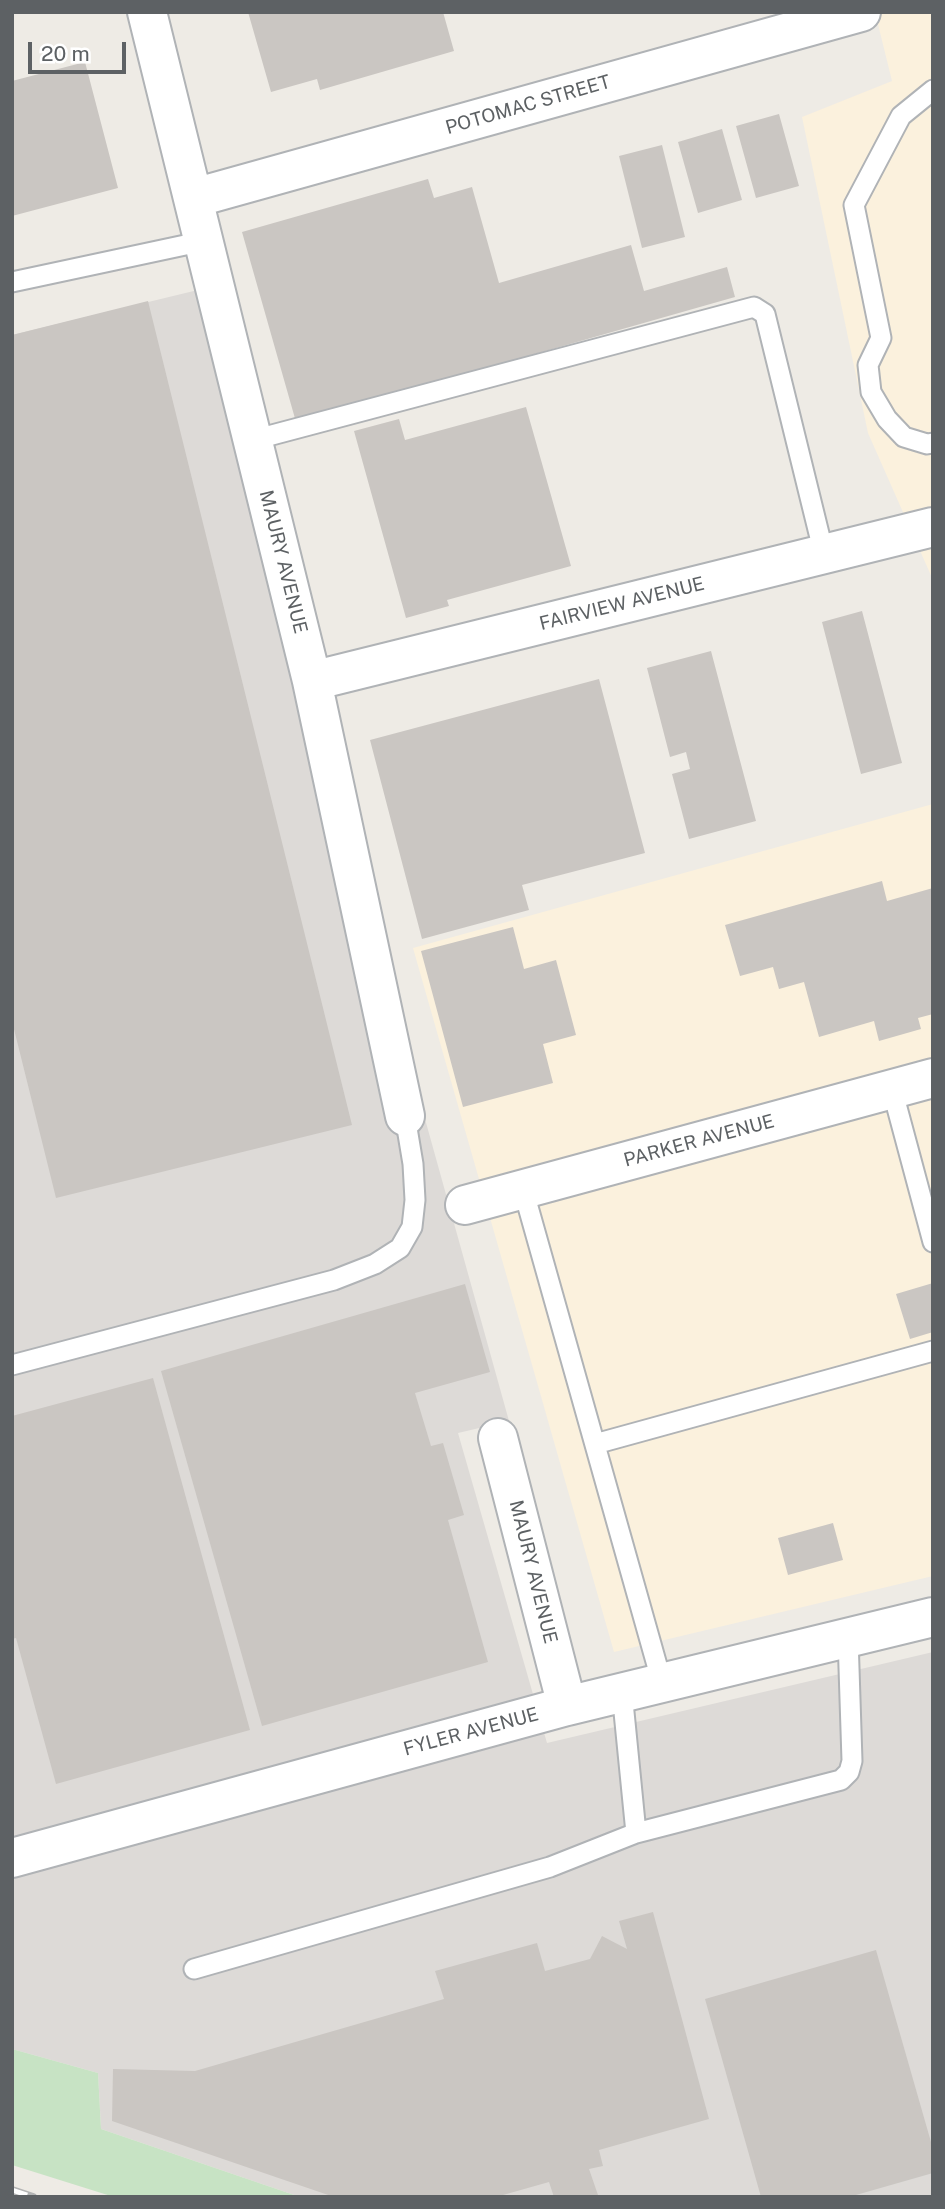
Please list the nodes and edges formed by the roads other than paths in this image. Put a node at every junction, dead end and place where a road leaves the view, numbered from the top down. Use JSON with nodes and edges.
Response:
{"nodes":[{"id":1,"x":147,"y":12,"type":"edge"},
{"id":2,"x":862,"y":12,"type":"edge"},
{"id":3,"x":933,"y":90,"type":"edge"},
{"id":4,"x":194,"y":198,"type":"junction"},
{"id":5,"x":204,"y":241,"type":"junction"},
{"id":6,"x":12,"y":282,"type":"edge"},
{"id":7,"x":253,"y":440,"type":"junction"},
{"id":8,"x":933,"y":443,"type":"edge"},
{"id":9,"x":933,"y":527,"type":"edge"},
{"id":10,"x":824,"y":554,"type":"junction"},
{"id":11,"x":312,"y":681,"type":"junction"},
{"id":12,"x":933,"y":1079,"type":"edge"},
{"id":13,"x":892,"y":1089,"type":"junction"},
{"id":14,"x":405,"y":1116,"type":"joint"},
{"id":15,"x":523,"y":1189,"type":"junction"},
{"id":16,"x":465,"y":1205,"type":"dead end"},
{"id":17,"x":933,"y":1242,"type":"edge"},
{"id":18,"x":933,"y":1351,"type":"edge"},
{"id":19,"x":12,"y":1365,"type":"edge"},
{"id":20,"x":498,"y":1438,"type":"dead end"},
{"id":21,"x":595,"y":1444,"type":"junction"},
{"id":22,"x":933,"y":1617,"type":"edge"},
{"id":23,"x":848,"y":1637,"type":"junction"},
{"id":24,"x":662,"y":1683,"type":"junction"},
{"id":25,"x":622,"y":1692,"type":"junction"},
{"id":26,"x":567,"y":1706,"type":"junction"},
{"id":27,"x":636,"y":1833,"type":"junction"},
{"id":28,"x":12,"y":1858,"type":"edge"},
{"id":29,"x":194,"y":1969,"type":"dead end"}],
"edges":[{"from":1,"to":4,"type":"street","name":"MAURY AVENUE"},
{"from":2,"to":4,"type":"street","name":"POTOMAC STREET"},
{"from":3,"to":8,"type":"lane"},
{"from":4,"to":5,"type":"street","name":"MAURY AVENUE"},
{"from":5,"to":6,"type":"lane"},
{"from":5,"to":7,"type":"street","name":"MAURY AVENUE"},
{"from":7,"to":10,"type":"lane"},
{"from":7,"to":11,"type":"street","name":"MAURY AVENUE"},
{"from":9,"to":10,"type":"street","name":"FAIRVIEW AVENUE"},
{"from":10,"to":11,"type":"street","name":"FAIRVIEW AVENUE"},
{"from":11,"to":14,"type":"street","name":"MAURY AVENUE"},
{"from":12,"to":13,"type":"street","name":"PARKER AVENUE"},
{"from":13,"to":15,"type":"street","name":"PARKER AVENUE"},
{"from":13,"to":17,"type":"lane"},
{"from":14,"to":19,"type":"lane"},
{"from":15,"to":16,"type":"street","name":"PARKER AVENUE"},
{"from":15,"to":21,"type":"lane"},
{"from":18,"to":21,"type":"lane"},
{"from":20,"to":26,"type":"street","name":"MAURY AVENUE"},
{"from":21,"to":24,"type":"lane"},
{"from":22,"to":23,"type":"street","name":"FYLER AVENUE"},
{"from":23,"to":24,"type":"street","name":"FYLER AVENUE"},
{"from":23,"to":27,"type":"lane"},
{"from":24,"to":25,"type":"street","name":"FYLER AVENUE"},
{"from":25,"to":26,"type":"street","name":"FYLER AVENUE"},
{"from":25,"to":27,"type":"lane"},
{"from":26,"to":28,"type":"street","name":"FYLER AVENUE"},
{"from":27,"to":29,"type":"lane"}]}
